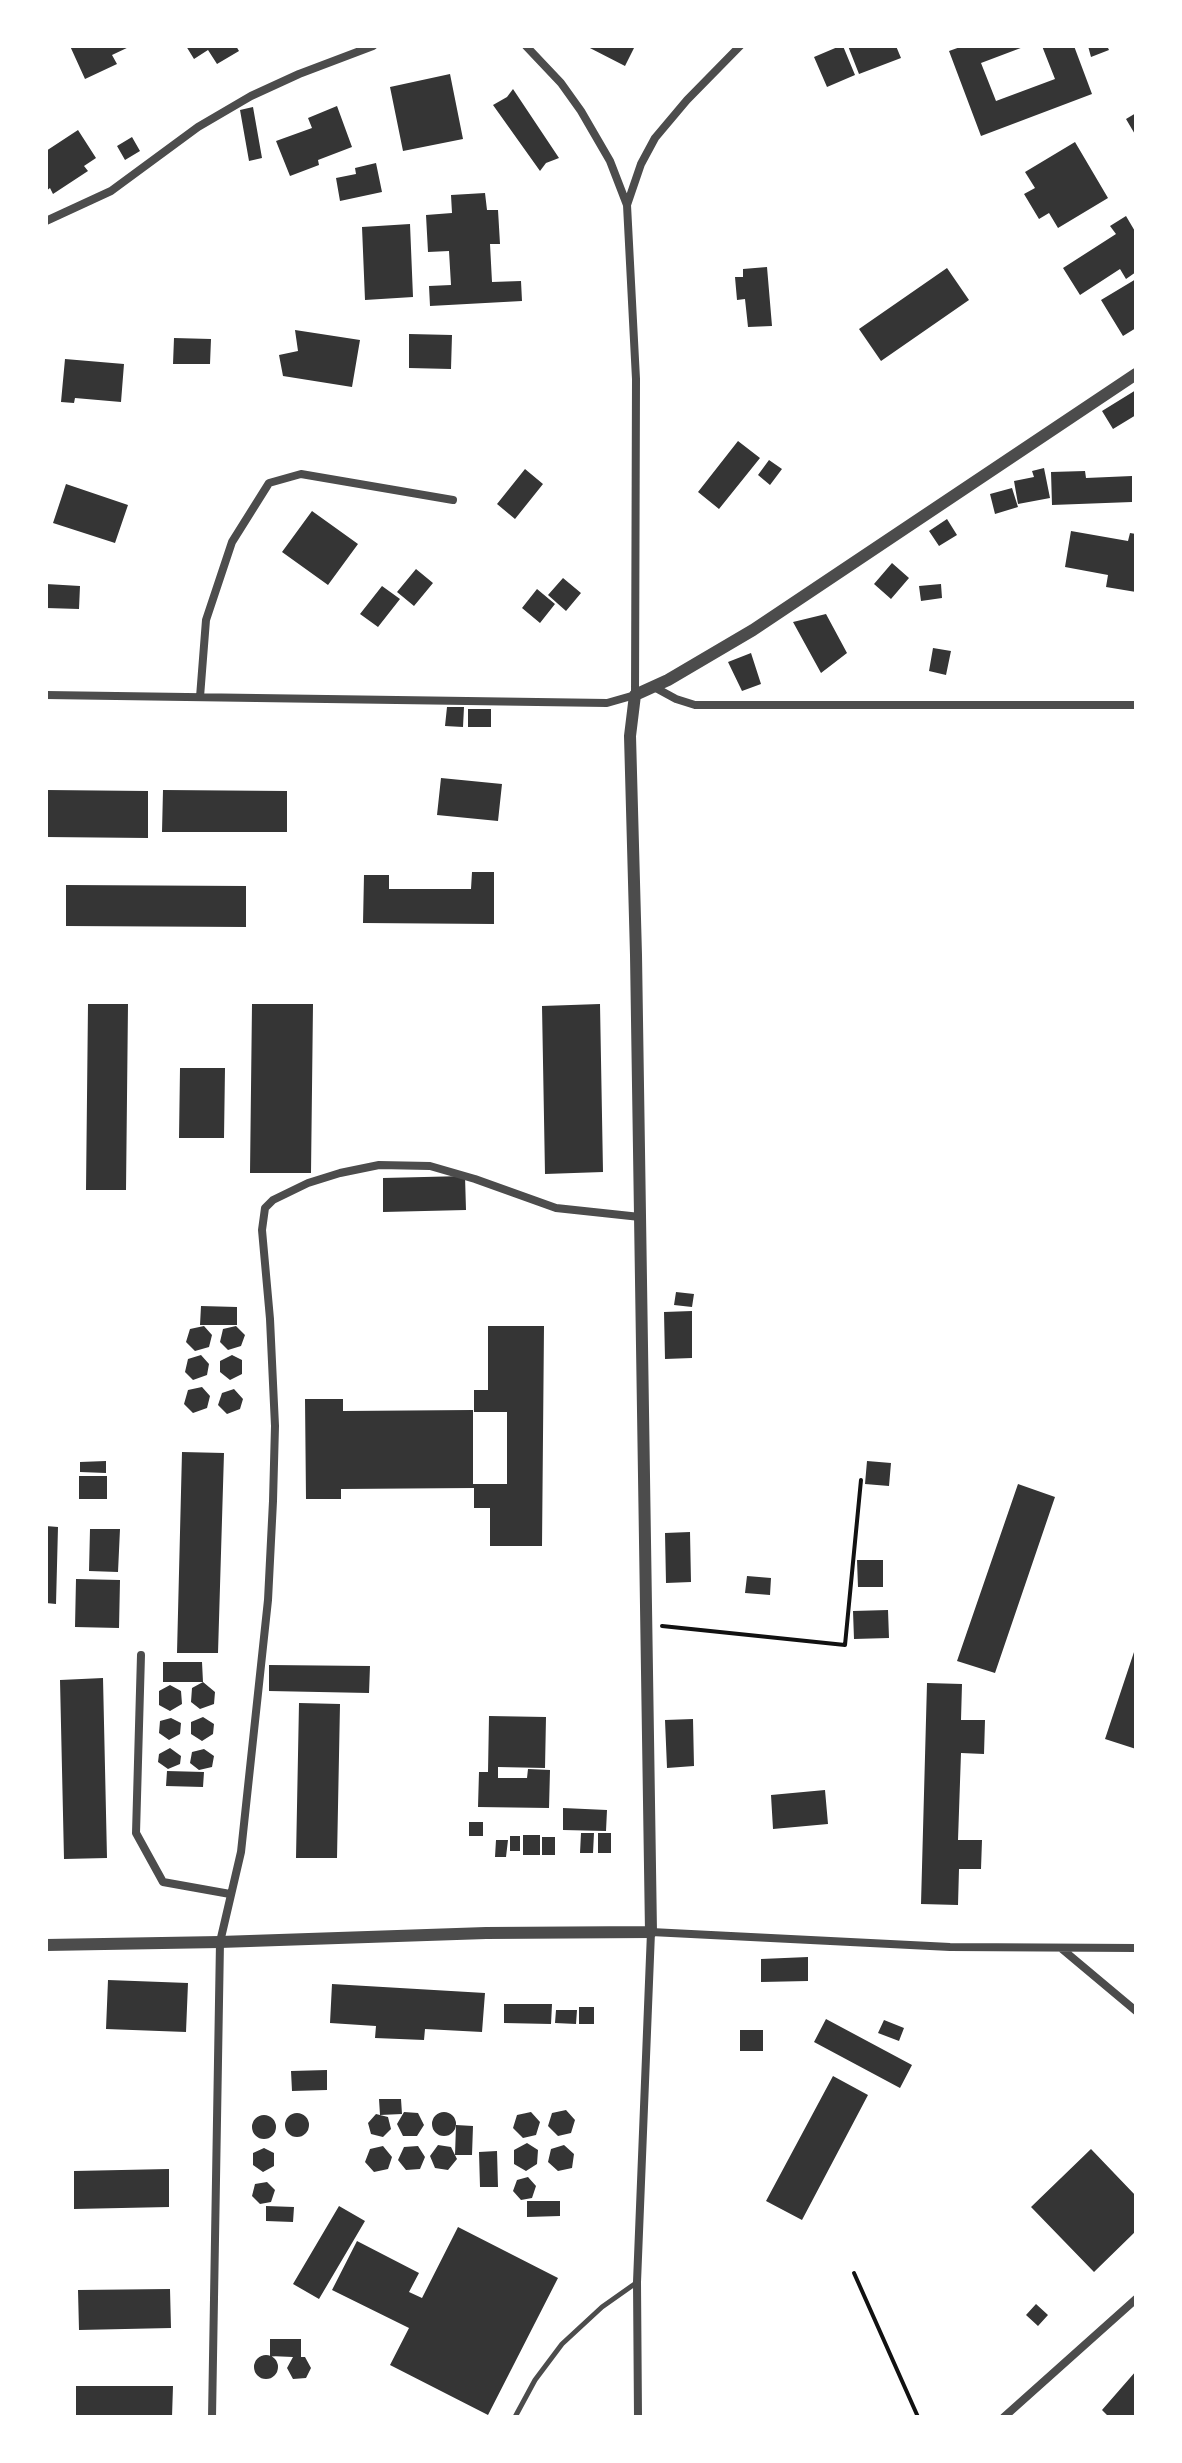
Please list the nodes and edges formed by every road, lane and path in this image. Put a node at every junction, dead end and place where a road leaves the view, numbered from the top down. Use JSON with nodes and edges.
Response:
{"nodes":[{"id":1,"x":373,"y":46,"type":"edge"},
{"id":2,"x":526,"y":46,"type":"edge"},
{"id":3,"x":740,"y":46,"type":"edge"},
{"id":4,"x":627,"y":205,"type":"junction"},
{"id":5,"x":46,"y":221,"type":"edge"},
{"id":6,"x":1136,"y":374,"type":"edge"},
{"id":7,"x":453,"y":500,"type":"dead end"},
{"id":8,"x":654,"y":687,"type":"junction"},
{"id":9,"x":46,"y":695,"type":"edge"},
{"id":10,"x":635,"y":695,"type":"junction"},
{"id":11,"x":200,"y":697,"type":"junction"},
{"id":12,"x":1136,"y":705,"type":"edge"},
{"id":13,"x":640,"y":1217,"type":"junction"},
{"id":14,"x":861,"y":1480,"type":"dead end"},
{"id":15,"x":646,"y":1624,"type":"junction"},
{"id":16,"x":141,"y":1655,"type":"dead end"},
{"id":17,"x":230,"y":1894,"type":"junction"},
{"id":18,"x":651,"y":1932,"type":"junction"},
{"id":19,"x":220,"y":1942,"type":"junction"},
{"id":20,"x":46,"y":1945,"type":"edge"},
{"id":21,"x":1136,"y":1948,"type":"edge"},
{"id":22,"x":1062,"y":1949,"type":"junction"},
{"id":23,"x":1136,"y":2011,"type":"edge"},
{"id":24,"x":854,"y":2273,"type":"dead end"},
{"id":25,"x":637,"y":2282,"type":"junction"},
{"id":26,"x":1136,"y":2299,"type":"edge"},
{"id":27,"x":212,"y":2417,"type":"edge"},
{"id":28,"x":515,"y":2417,"type":"edge"},
{"id":29,"x":638,"y":2417,"type":"edge"},
{"id":30,"x":918,"y":2417,"type":"edge"},
{"id":31,"x":1004,"y":2417,"type":"edge"}],
"edges":[{"from":1,"to":5,"type":"street"},
{"from":2,"to":4,"type":"street"},
{"from":3,"to":4,"type":"street"},
{"from":4,"to":10,"type":"street"},
{"from":6,"to":8,"type":"street"},
{"from":7,"to":11,"type":"street"},
{"from":8,"to":10,"type":"street"},
{"from":8,"to":12,"type":"street"},
{"from":9,"to":11,"type":"street"},
{"from":10,"to":11,"type":"street"},
{"from":10,"to":13,"type":"street"},
{"from":13,"to":15,"type":"street"},
{"from":13,"to":17,"type":"street"},
{"from":14,"to":15,"type":"path"},
{"from":15,"to":18,"type":"street"},
{"from":16,"to":17,"type":"street"},
{"from":17,"to":19,"type":"street"},
{"from":18,"to":19,"type":"street"},
{"from":18,"to":22,"type":"street"},
{"from":18,"to":25,"type":"street"},
{"from":19,"to":20,"type":"street"},
{"from":19,"to":27,"type":"street"},
{"from":21,"to":22,"type":"street"},
{"from":22,"to":23,"type":"street"},
{"from":24,"to":30,"type":"path"},
{"from":25,"to":28,"type":"lane"},
{"from":25,"to":29,"type":"street"},
{"from":26,"to":31,"type":"street"}]}
